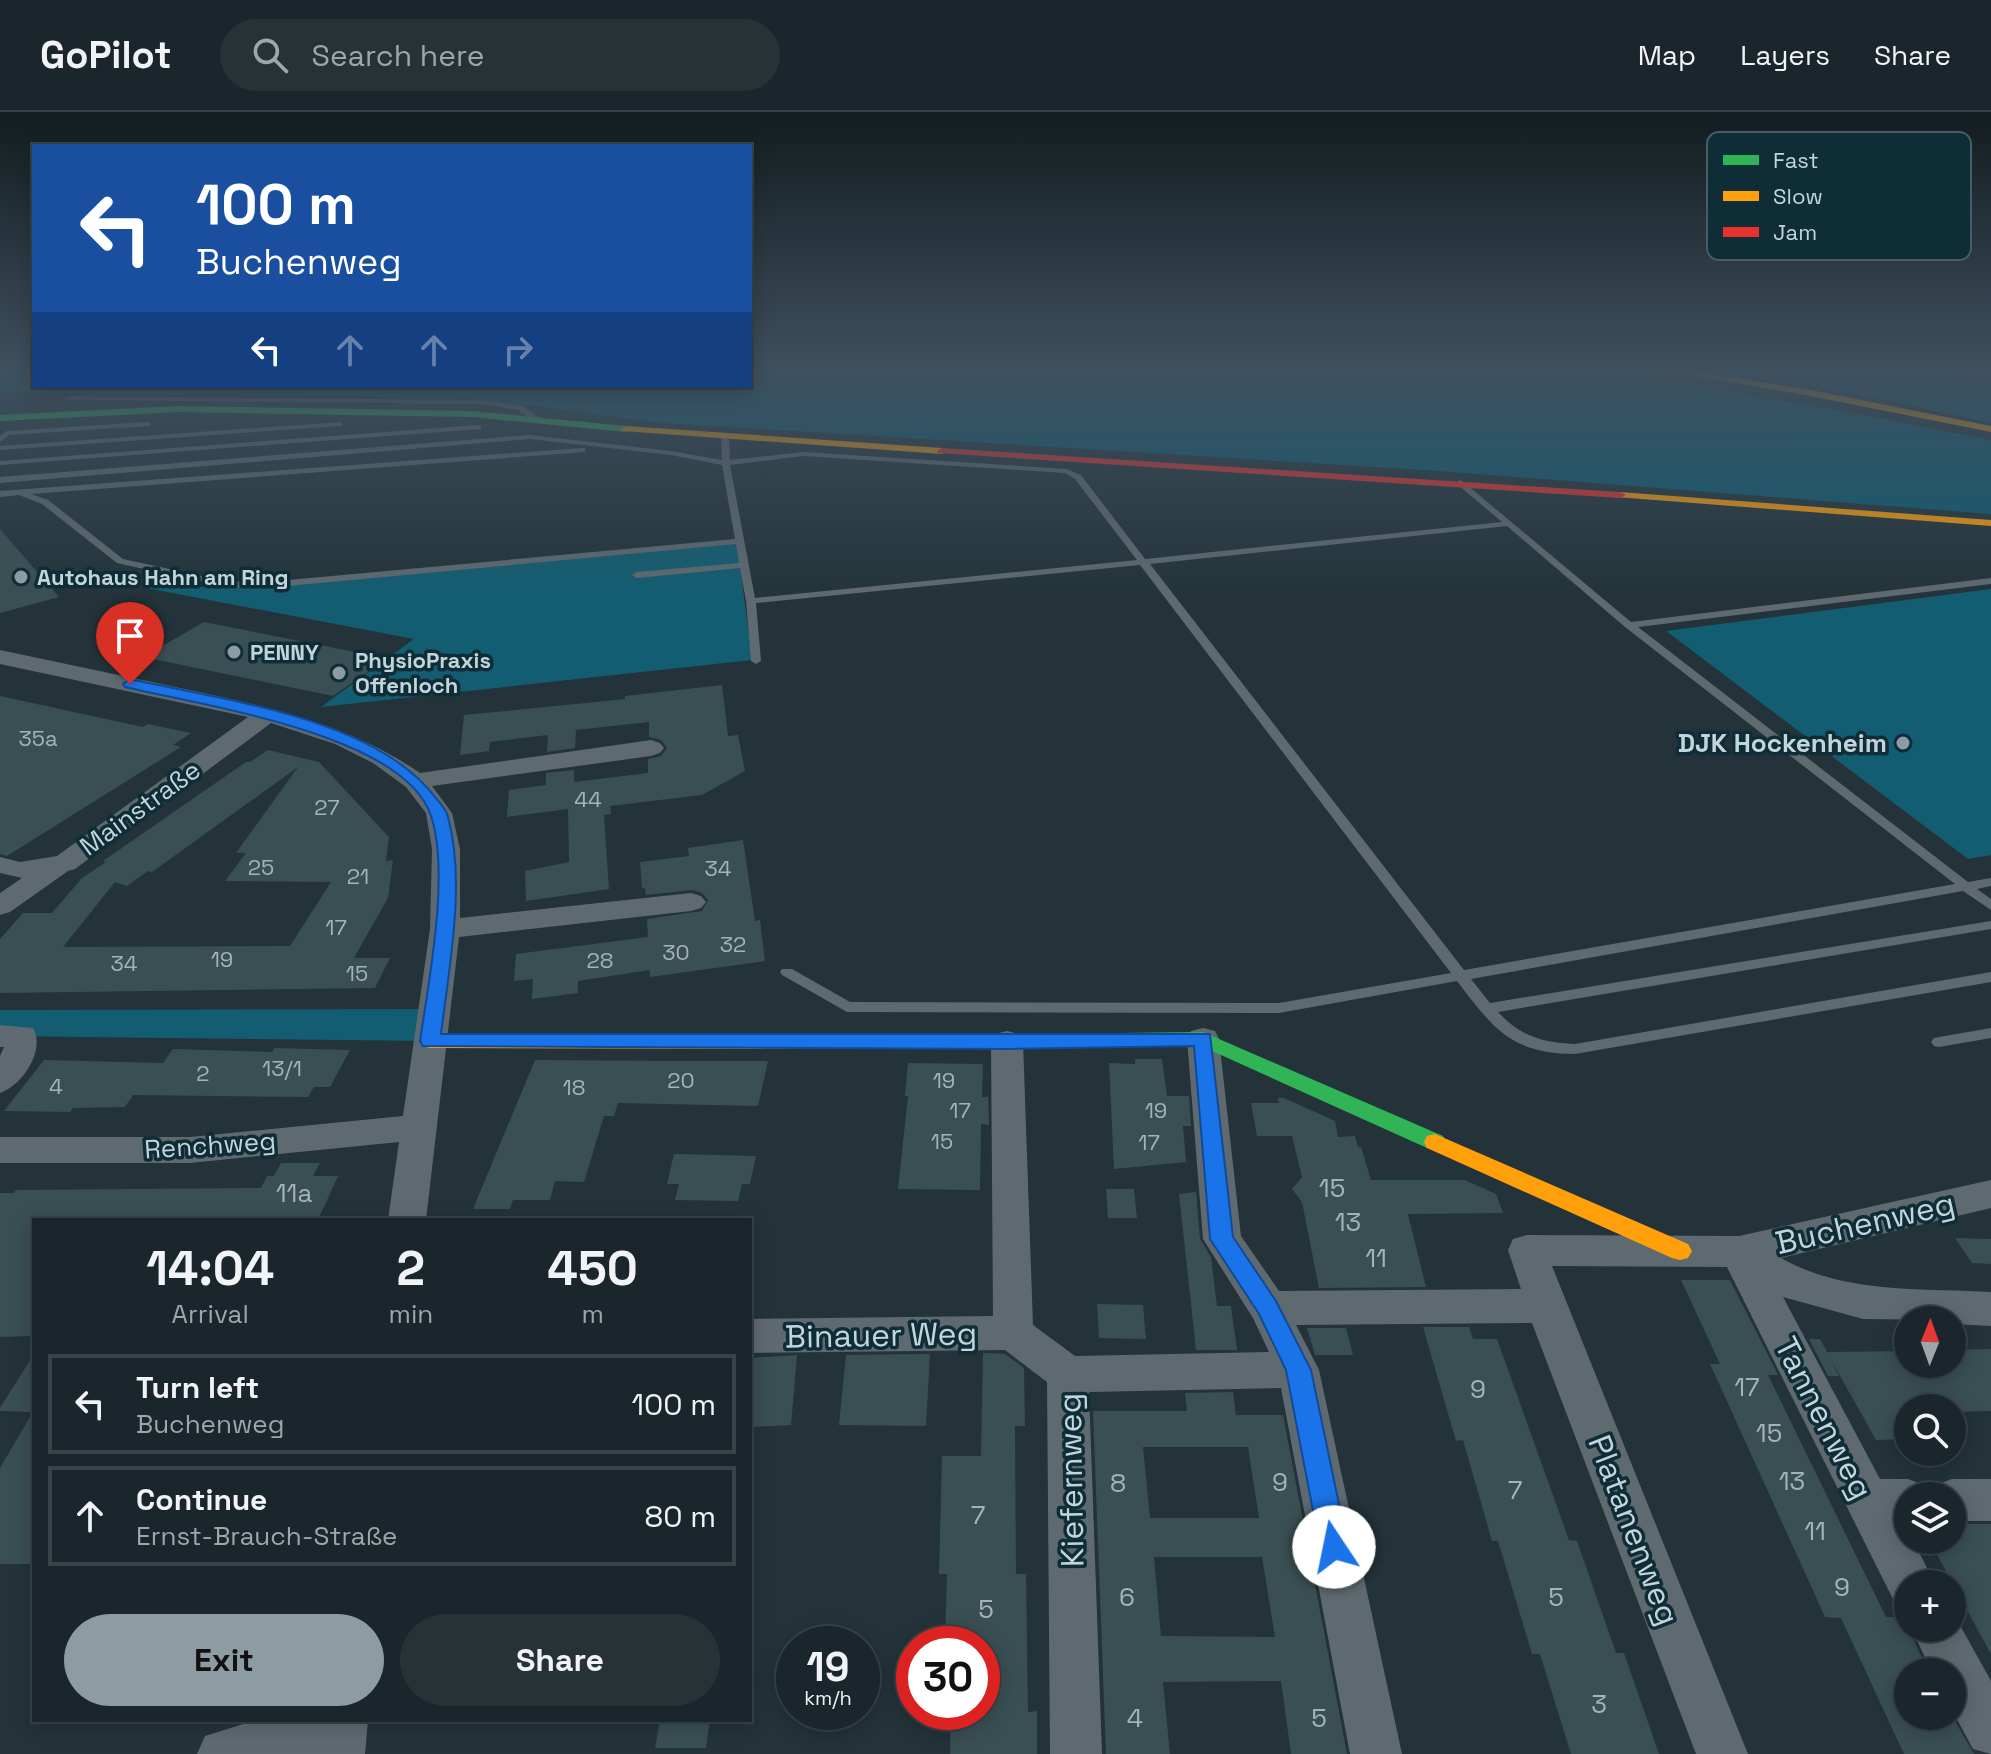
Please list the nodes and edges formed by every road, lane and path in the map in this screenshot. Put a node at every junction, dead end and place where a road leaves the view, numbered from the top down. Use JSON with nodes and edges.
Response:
{"nodes":[{"id":1,"x":48,"y":445,"type":"edge"},
{"id":2,"x":244,"y":445,"type":"edge"},
{"id":3,"x":436,"y":445,"type":"edge"},
{"id":4,"x":596,"y":445,"type":"edge"},
{"id":5,"x":725,"y":445,"type":"edge"},
{"id":6,"x":833,"y":445,"type":"edge"},
{"id":7,"x":617,"y":447,"type":"junction"},
{"id":8,"x":0,"y":448,"type":"edge"},
{"id":9,"x":0,"y":463,"type":"edge"},
{"id":10,"x":726,"y":463,"type":"junction"},
{"id":11,"x":0,"y":480,"type":"edge"},
{"id":12,"x":1461,"y":483,"type":"junction"},
{"id":13,"x":0,"y":494,"type":"edge"},
{"id":14,"x":22,"y":494,"type":"junction"},
{"id":15,"x":1991,"y":523,"type":"edge"},
{"id":16,"x":1506,"y":524,"type":"junction"},
{"id":17,"x":740,"y":541,"type":"junction"},
{"id":18,"x":1143,"y":562,"type":"junction"},
{"id":19,"x":745,"y":565,"type":"junction"},
{"id":20,"x":637,"y":575,"type":"dead end"},
{"id":21,"x":1991,"y":581,"type":"edge"},
{"id":22,"x":751,"y":601,"type":"junction"},
{"id":23,"x":1629,"y":625,"type":"junction"},
{"id":24,"x":0,"y":657,"type":"edge"},
{"id":25,"x":756,"y":661,"type":"dead end"},
{"id":26,"x":268,"y":714,"type":"junction"},
{"id":27,"x":651,"y":748,"type":"dead end"},
{"id":28,"x":415,"y":781,"type":"junction"},
{"id":29,"x":65,"y":863,"type":"junction"},
{"id":30,"x":0,"y":865,"type":"edge"},
{"id":31,"x":1991,"y":882,"type":"edge"},
{"id":32,"x":1965,"y":886,"type":"junction"},
{"id":33,"x":691,"y":902,"type":"dead end"},
{"id":34,"x":0,"y":906,"type":"edge"},
{"id":35,"x":1991,"y":906,"type":"edge"},
{"id":36,"x":1991,"y":925,"type":"edge"},
{"id":37,"x":445,"y":929,"type":"junction"},
{"id":38,"x":787,"y":972,"type":"dead end"},
{"id":39,"x":1460,"y":974,"type":"junction"},
{"id":40,"x":1991,"y":977,"type":"edge"},
{"id":41,"x":1486,"y":1009,"type":"junction"},
{"id":42,"x":1991,"y":1033,"type":"edge"},
{"id":43,"x":0,"y":1036,"type":"edge"},
{"id":44,"x":1203,"y":1039,"type":"junction"},
{"id":45,"x":430,"y":1041,"type":"junction"},
{"id":46,"x":1007,"y":1042,"type":"junction"},
{"id":47,"x":1939,"y":1042,"type":"dead end"},
{"id":48,"x":0,"y":1081,"type":"edge"},
{"id":49,"x":419,"y":1127,"type":"junction"},
{"id":50,"x":0,"y":1150,"type":"edge"},
{"id":51,"x":1991,"y":1194,"type":"edge"},
{"id":52,"x":407,"y":1218,"type":"edge"},
{"id":53,"x":1680,"y":1251,"type":"junction"},
{"id":54,"x":1739,"y":1252,"type":"junction"},
{"id":55,"x":1546,"y":1306,"type":"junction"},
{"id":56,"x":1268,"y":1308,"type":"junction"},
{"id":57,"x":1991,"y":1309,"type":"edge"},
{"id":58,"x":1013,"y":1333,"type":"junction"},
{"id":59,"x":752,"y":1336,"type":"edge"},
{"id":60,"x":1298,"y":1370,"type":"junction"},
{"id":61,"x":1068,"y":1374,"type":"junction"},
{"id":62,"x":1966,"y":1500,"type":"edge"},
{"id":63,"x":1991,"y":1500,"type":"edge"},
{"id":64,"x":1887,"y":1501,"type":"edge"},
{"id":65,"x":1907,"y":1570,"type":"edge"},
{"id":66,"x":1943,"y":1642,"type":"edge"},
{"id":67,"x":1991,"y":1731,"type":"edge"},
{"id":68,"x":342,"y":1733,"type":"edge"},
{"id":69,"x":223,"y":1754,"type":"edge"},
{"id":70,"x":1076,"y":1754,"type":"edge"},
{"id":71,"x":1376,"y":1754,"type":"edge"},
{"id":72,"x":1722,"y":1754,"type":"edge"}],
"edges":[{"from":1,"to":8,"type":"lane"},
{"from":2,"to":9,"type":"lane"},
{"from":3,"to":11,"type":"lane"},
{"from":4,"to":7,"type":"lane"},
{"from":5,"to":10,"type":"lane"},
{"from":6,"to":12,"type":"main road"},
{"from":7,"to":10,"type":"lane"},
{"from":7,"to":14,"type":"lane"},
{"from":10,"to":17,"type":"lane"},
{"from":10,"to":18,"type":"lane"},
{"from":12,"to":15,"type":"main road"},
{"from":12,"to":16,"type":"lane"},
{"from":13,"to":14,"type":"lane"},
{"from":14,"to":17,"type":"lane"},
{"from":16,"to":18,"type":"lane"},
{"from":16,"to":23,"type":"lane"},
{"from":17,"to":19,"type":"lane"},
{"from":18,"to":22,"type":"lane"},
{"from":18,"to":39,"type":"lane"},
{"from":19,"to":20,"type":"lane"},
{"from":19,"to":22,"type":"lane"},
{"from":21,"to":23,"type":"lane"},
{"from":22,"to":25,"type":"lane"},
{"from":23,"to":32,"type":"lane"},
{"from":24,"to":26,"type":"street"},
{"from":26,"to":28,"type":"street"},
{"from":26,"to":29,"type":"street","name":"Mainstraße"},
{"from":27,"to":28,"type":"street"},
{"from":28,"to":37,"type":"street"},
{"from":29,"to":30,"type":"street","name":"Mainstraße"},
{"from":29,"to":34,"type":"street"},
{"from":31,"to":32,"type":"lane"},
{"from":32,"to":35,"type":"lane"},
{"from":32,"to":39,"type":"lane"},
{"from":33,"to":37,"type":"street"},
{"from":36,"to":41,"type":"lane"},
{"from":37,"to":45,"type":"street"},
{"from":38,"to":39,"type":"lane"},
{"from":39,"to":41,"type":"lane"},
{"from":40,"to":41,"type":"lane"},
{"from":42,"to":47,"type":"lane"},
{"from":43,"to":48,"type":"street"},
{"from":44,"to":46,"type":"main road"},
{"from":44,"to":53,"type":"main road"},
{"from":44,"to":56,"type":"street"},
{"from":45,"to":46,"type":"main road"},
{"from":45,"to":49,"type":"street"},
{"from":46,"to":58,"type":"street"},
{"from":49,"to":50,"type":"street","name":"Renchweg"},
{"from":49,"to":52,"type":"street"},
{"from":51,"to":54,"type":"street","name":"Buchenweg"},
{"from":53,"to":54,"type":"street","name":"Buchenweg"},
{"from":53,"to":55,"type":"street","name":"Buchenweg"},
{"from":54,"to":57,"type":"street","name":"Buchenweg"},
{"from":54,"to":64,"type":"street","name":"Tannenweg"},
{"from":55,"to":56,"type":"street"},
{"from":55,"to":72,"type":"street","name":"Platanenweg"},
{"from":56,"to":60,"type":"street"},
{"from":58,"to":59,"type":"street","name":"Binauer Weg"},
{"from":58,"to":61,"type":"street","name":"Kiefernweg"},
{"from":60,"to":61,"type":"street"},
{"from":60,"to":71,"type":"street"},
{"from":61,"to":70,"type":"street","name":"Kiefernweg"},
{"from":62,"to":63,"type":"street"},
{"from":64,"to":65,"type":"street","name":"Tannenweg"},
{"from":66,"to":67,"type":"street"},
{"from":68,"to":69,"type":"street"}]}
